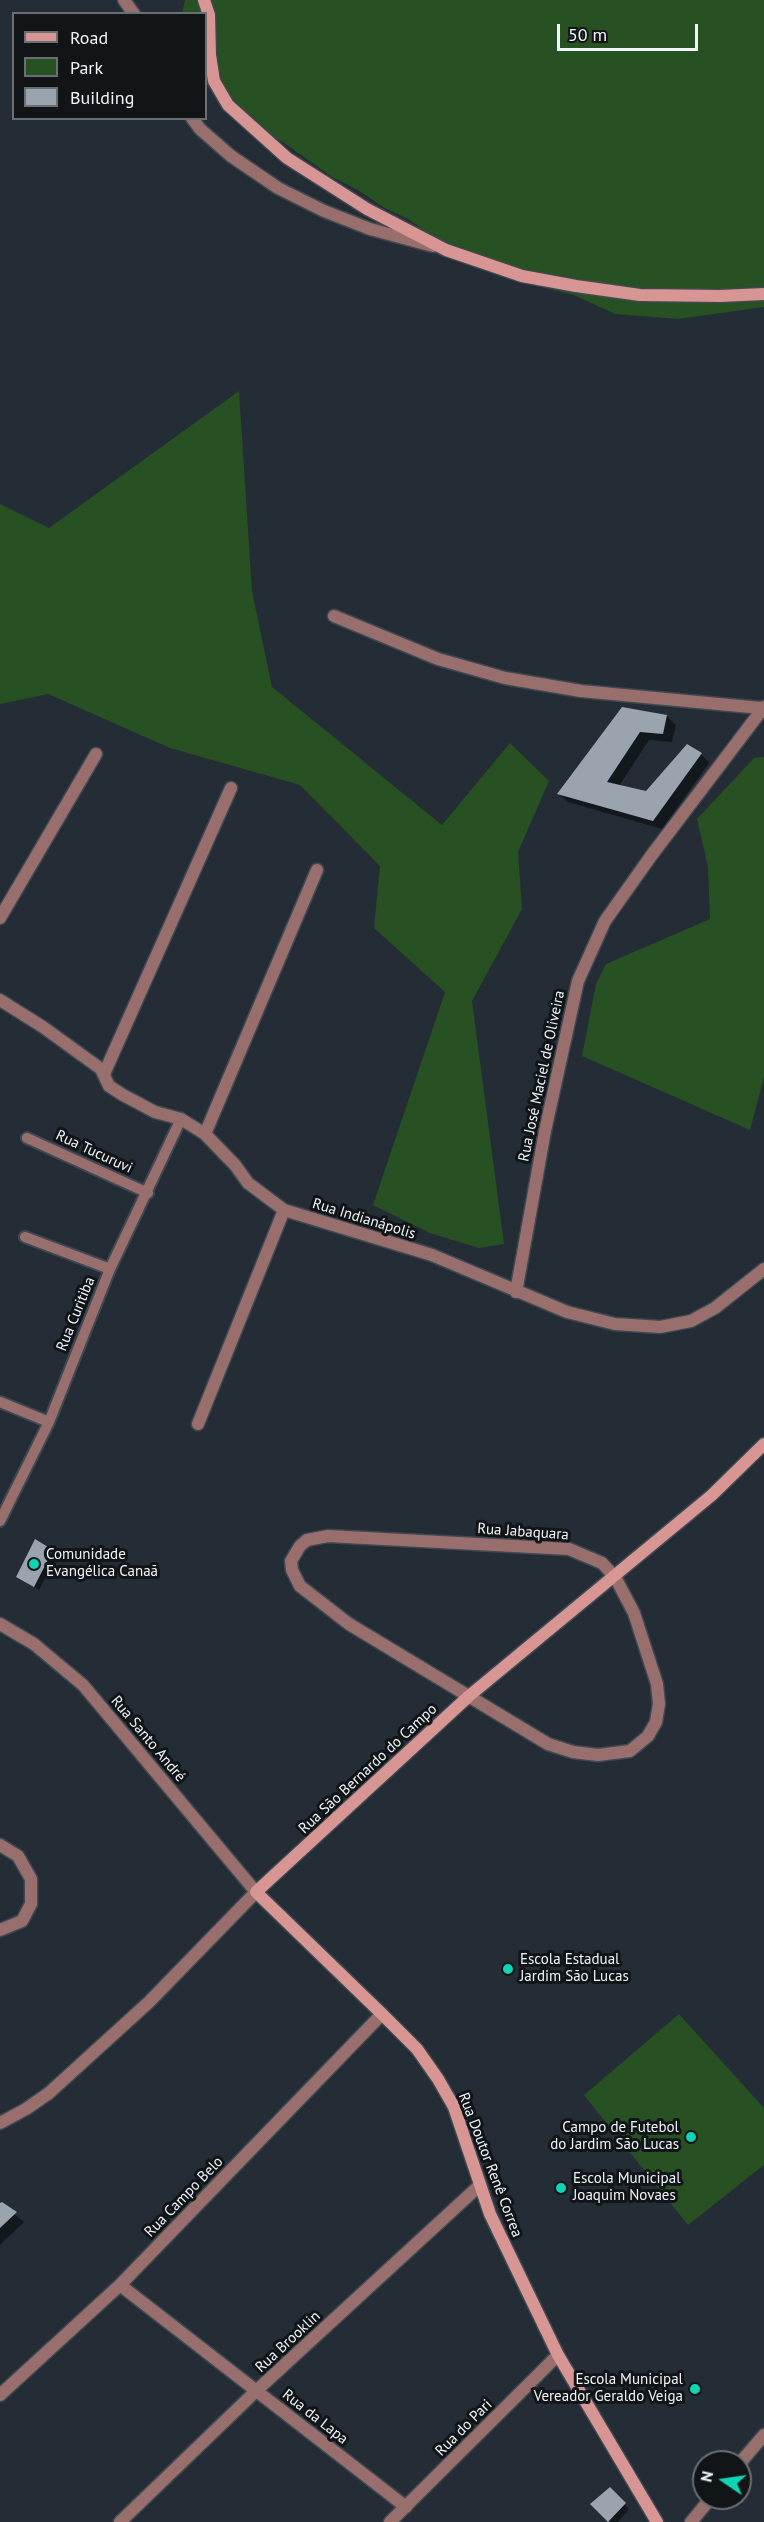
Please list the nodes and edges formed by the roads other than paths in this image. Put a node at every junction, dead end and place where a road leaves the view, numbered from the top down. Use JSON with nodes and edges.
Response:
{"nodes":[{"id":1,"x":204,"y":0,"type":"edge"},
{"id":2,"x":193,"y":120,"type":"edge"},
{"id":3,"x":446,"y":250,"type":"junction"},
{"id":4,"x":764,"y":294,"type":"edge"},
{"id":5,"x":334,"y":616,"type":"dead end"},
{"id":6,"x":763,"y":707,"type":"edge"},
{"id":7,"x":96,"y":754,"type":"dead end"},
{"id":8,"x":231,"y":788,"type":"dead end"},
{"id":9,"x":317,"y":870,"type":"dead end"},
{"id":10,"x":0,"y":918,"type":"edge"},
{"id":11,"x":0,"y":1000,"type":"edge"},
{"id":12,"x":104,"y":1074,"type":"junction"},
{"id":13,"x":181,"y":1119,"type":"junction"},
{"id":14,"x":205,"y":1134,"type":"junction"},
{"id":15,"x":27,"y":1138,"type":"dead end"},
{"id":16,"x":148,"y":1193,"type":"junction"},
{"id":17,"x":284,"y":1210,"type":"junction"},
{"id":18,"x":25,"y":1237,"type":"dead end"},
{"id":19,"x":110,"y":1269,"type":"junction"},
{"id":20,"x":764,"y":1269,"type":"edge"},
{"id":21,"x":516,"y":1292,"type":"junction"},
{"id":22,"x":0,"y":1402,"type":"edge"},
{"id":23,"x":49,"y":1422,"type":"junction"},
{"id":24,"x":198,"y":1424,"type":"dead end"},
{"id":25,"x":764,"y":1444,"type":"edge"},
{"id":26,"x":0,"y":1521,"type":"edge"},
{"id":27,"x":615,"y":1577,"type":"junction"},
{"id":28,"x":0,"y":1623,"type":"edge"},
{"id":29,"x":469,"y":1696,"type":"junction"},
{"id":30,"x":0,"y":1845,"type":"edge"},
{"id":31,"x":256,"y":1892,"type":"junction"},
{"id":32,"x":0,"y":1930,"type":"edge"},
{"id":33,"x":382,"y":2014,"type":"junction"},
{"id":34,"x":0,"y":2123,"type":"edge"},
{"id":35,"x":479,"y":2186,"type":"junction"},
{"id":36,"x":120,"y":2285,"type":"junction"},
{"id":37,"x":558,"y":2355,"type":"junction"},
{"id":38,"x":256,"y":2391,"type":"junction"},
{"id":39,"x":0,"y":2395,"type":"edge"},
{"id":40,"x":764,"y":2434,"type":"edge"},
{"id":41,"x":751,"y":2450,"type":"edge"},
{"id":42,"x":406,"y":2507,"type":"junction"},
{"id":43,"x":701,"y":2510,"type":"edge"},
{"id":44,"x":652,"y":2519,"type":"edge"},
{"id":45,"x":120,"y":2522,"type":"edge"},
{"id":46,"x":390,"y":2522,"type":"edge"},
{"id":47,"x":691,"y":2522,"type":"edge"}],
"edges":[{"from":1,"to":3,"type":"street"},
{"from":2,"to":3,"type":"street"},
{"from":3,"to":4,"type":"street"},
{"from":5,"to":6,"type":"street"},
{"from":6,"to":21,"type":"street","name":"Rua José Maciel de Oliveira"},
{"from":7,"to":10,"type":"street"},
{"from":8,"to":12,"type":"street"},
{"from":9,"to":14,"type":"street"},
{"from":11,"to":12,"type":"street","name":"Rua Indianápolis"},
{"from":12,"to":13,"type":"street","name":"Rua Indianápolis"},
{"from":13,"to":14,"type":"street","name":"Rua Indianápolis"},
{"from":13,"to":16,"type":"lane","name":"Rua Curitiba"},
{"from":14,"to":17,"type":"street","name":"Rua Indianápolis"},
{"from":15,"to":16,"type":"lane","name":"Rua Tucuruvi"},
{"from":16,"to":19,"type":"lane","name":"Rua Curitiba"},
{"from":17,"to":21,"type":"street","name":"Rua Indianápolis"},
{"from":17,"to":24,"type":"street"},
{"from":18,"to":19,"type":"lane"},
{"from":19,"to":23,"type":"lane","name":"Rua Curitiba"},
{"from":20,"to":21,"type":"street","name":"Rua Indianápolis"},
{"from":22,"to":23,"type":"lane"},
{"from":23,"to":26,"type":"lane","name":"Rua Curitiba"},
{"from":25,"to":27,"type":"street","name":"Rua São Bernardo do Campo"},
{"from":27,"to":29,"type":"street","name":"Rua São Bernardo do Campo"},
{"from":27,"to":29,"type":"street","name":"Rua Jabaquara"},
{"from":27,"to":29,"type":"street","name":"Rua Jabaquara"},
{"from":28,"to":31,"type":"street","name":"Rua Santo André"},
{"from":29,"to":31,"type":"street","name":"Rua São Bernardo do Campo"},
{"from":30,"to":32,"type":"street"},
{"from":31,"to":33,"type":"street","name":"Rua Doutor Renê Correa"},
{"from":31,"to":34,"type":"street","name":"Rua São Bernardo do Campo"},
{"from":33,"to":35,"type":"street","name":"Rua Doutor Renê Correa"},
{"from":33,"to":36,"type":"street","name":"Rua Campo Belo"},
{"from":35,"to":37,"type":"street","name":"Rua Doutor Renê Correa"},
{"from":35,"to":38,"type":"street","name":"Rua Brooklin"},
{"from":36,"to":38,"type":"street","name":"Rua da Lapa"},
{"from":36,"to":39,"type":"street","name":"Rua Campo Belo"},
{"from":37,"to":42,"type":"street","name":"Rua do Pari"},
{"from":37,"to":44,"type":"street","name":"Rua Doutor Renê Correa"},
{"from":38,"to":42,"type":"street","name":"Rua da Lapa"},
{"from":38,"to":45,"type":"street","name":"Rua Brooklin"},
{"from":40,"to":41,"type":"street"},
{"from":42,"to":46,"type":"street","name":"Rua do Pari"},
{"from":43,"to":47,"type":"street"}]}
